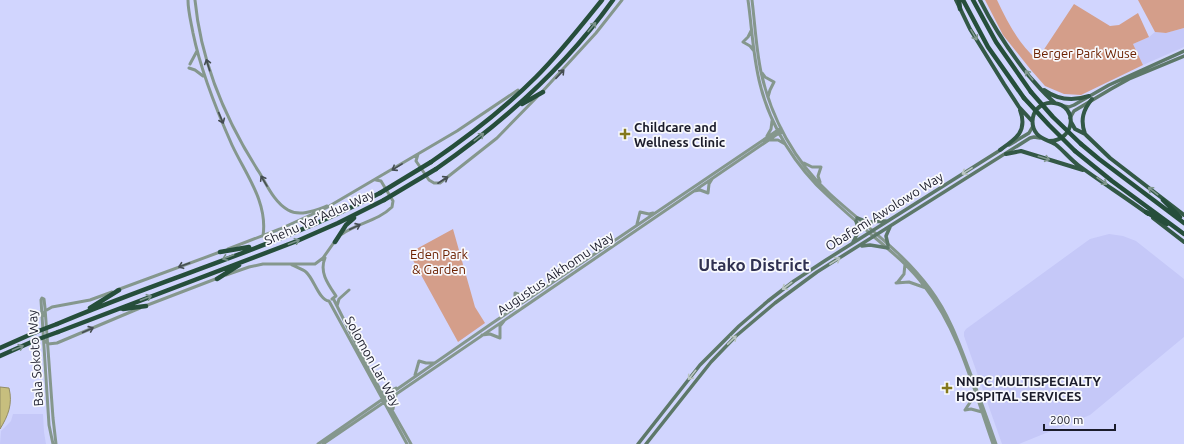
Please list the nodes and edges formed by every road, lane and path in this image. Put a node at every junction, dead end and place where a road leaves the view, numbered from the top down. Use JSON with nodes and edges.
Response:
{"nodes":[{"id":1,"x":188,"y":0,"type":"edge"},
{"id":2,"x":195,"y":0,"type":"edge"},
{"id":3,"x":602,"y":0,"type":"edge"},
{"id":4,"x":613,"y":0,"type":"edge"},
{"id":5,"x":622,"y":0,"type":"edge"},
{"id":6,"x":748,"y":0,"type":"edge"},
{"id":7,"x":752,"y":0,"type":"edge"},
{"id":8,"x":956,"y":0,"type":"edge"},
{"id":9,"x":959,"y":0,"type":"edge"},
{"id":10,"x":963,"y":0,"type":"edge"},
{"id":11,"x":973,"y":0,"type":"edge"},
{"id":12,"x":980,"y":0,"type":"edge"},
{"id":13,"x":960,"y":9,"type":"junction"},
{"id":14,"x":752,"y":25,"type":"junction"},
{"id":15,"x":197,"y":50,"type":"junction"},
{"id":16,"x":1184,"y":51,"type":"edge"},
{"id":17,"x":755,"y":53,"type":"junction"},
{"id":18,"x":1184,"y":56,"type":"edge"},
{"id":19,"x":190,"y":64,"type":"dead end"},
{"id":20,"x":189,"y":68,"type":"dead end"},
{"id":21,"x":761,"y":71,"type":"junction"},
{"id":22,"x":204,"y":77,"type":"junction"},
{"id":23,"x":536,"y":77,"type":"junction"},
{"id":24,"x":1037,"y":85,"type":"junction"},
{"id":25,"x":518,"y":90,"type":"joint"},
{"id":26,"x":543,"y":92,"type":"junction"},
{"id":27,"x":768,"y":98,"type":"junction"},
{"id":28,"x":1091,"y":98,"type":"junction"},
{"id":29,"x":1055,"y":103,"type":"junction"},
{"id":30,"x":1063,"y":106,"type":"junction"},
{"id":31,"x":1019,"y":107,"type":"junction"},
{"id":32,"x":511,"y":112,"type":"junction"},
{"id":33,"x":773,"y":119,"type":"junction"},
{"id":34,"x":1071,"y":120,"type":"junction"},
{"id":35,"x":1032,"y":123,"type":"junction"},
{"id":36,"x":780,"y":130,"type":"junction"},
{"id":37,"x":1085,"y":134,"type":"junction"},
{"id":38,"x":1040,"y":138,"type":"junction"},
{"id":39,"x":766,"y":139,"type":"junction"},
{"id":40,"x":1049,"y":141,"type":"junction"},
{"id":41,"x":786,"y":145,"type":"junction"},
{"id":42,"x":1000,"y":150,"type":"junction"},
{"id":43,"x":418,"y":154,"type":"junction"},
{"id":44,"x":1006,"y":154,"type":"junction"},
{"id":45,"x":801,"y":161,"type":"junction"},
{"id":46,"x":1090,"y":173,"type":"junction"},
{"id":47,"x":713,"y":178,"type":"junction"},
{"id":48,"x":374,"y":180,"type":"junction"},
{"id":49,"x":821,"y":185,"type":"junction"},
{"id":50,"x":691,"y":192,"type":"junction"},
{"id":51,"x":1163,"y":200,"type":"junction"},
{"id":52,"x":331,"y":205,"type":"junction"},
{"id":53,"x":372,"y":206,"type":"junction"},
{"id":54,"x":310,"y":211,"type":"junction"},
{"id":55,"x":656,"y":212,"type":"junction"},
{"id":56,"x":1146,"y":212,"type":"junction"},
{"id":57,"x":1184,"y":215,"type":"edge"},
{"id":58,"x":312,"y":216,"type":"junction"},
{"id":59,"x":857,"y":220,"type":"junction"},
{"id":60,"x":890,"y":220,"type":"junction"},
{"id":61,"x":1184,"y":222,"type":"edge"},
{"id":62,"x":891,"y":226,"type":"junction"},
{"id":63,"x":635,"y":227,"type":"junction"},
{"id":64,"x":1178,"y":229,"type":"junction"},
{"id":65,"x":870,"y":232,"type":"junction"},
{"id":66,"x":1184,"y":234,"type":"edge"},
{"id":67,"x":264,"y":236,"type":"junction"},
{"id":68,"x":875,"y":236,"type":"junction"},
{"id":69,"x":335,"y":242,"type":"junction"},
{"id":70,"x":1184,"y":242,"type":"edge"},
{"id":71,"x":851,"y":244,"type":"junction"},
{"id":72,"x":261,"y":245,"type":"junction"},
{"id":73,"x":859,"y":246,"type":"junction"},
{"id":74,"x":888,"y":247,"type":"junction"},
{"id":75,"x":220,"y":252,"type":"junction"},
{"id":76,"x":327,"y":253,"type":"junction"},
{"id":77,"x":258,"y":256,"type":"junction"},
{"id":78,"x":290,"y":264,"type":"junction"},
{"id":79,"x":905,"y":264,"type":"junction"},
{"id":80,"x":217,"y":279,"type":"junction"},
{"id":81,"x":926,"y":288,"type":"junction"},
{"id":82,"x":119,"y":290,"type":"junction"},
{"id":83,"x":349,"y":290,"type":"dead end"},
{"id":84,"x":537,"y":294,"type":"junction"},
{"id":85,"x":334,"y":299,"type":"junction"},
{"id":86,"x":329,"y":302,"type":"junction"},
{"id":87,"x":45,"y":303,"type":"junction"},
{"id":88,"x":146,"y":306,"type":"junction"},
{"id":89,"x":52,"y":307,"type":"junction"},
{"id":90,"x":337,"y":308,"type":"junction"},
{"id":91,"x":46,"y":310,"type":"junction"},
{"id":92,"x":511,"y":311,"type":"junction"},
{"id":93,"x":43,"y":316,"type":"junction"},
{"id":94,"x":99,"y":317,"type":"junction"},
{"id":95,"x":70,"y":318,"type":"junction"},
{"id":96,"x":505,"y":319,"type":"junction"},
{"id":97,"x":480,"y":336,"type":"junction"},
{"id":98,"x":44,"y":340,"type":"junction"},
{"id":99,"x":48,"y":344,"type":"junction"},
{"id":100,"x":53,"y":345,"type":"junction"},
{"id":101,"x":0,"y":348,"type":"edge"},
{"id":102,"x":48,"y":350,"type":"junction"},
{"id":103,"x":0,"y":356,"type":"edge"},
{"id":104,"x":434,"y":363,"type":"junction"},
{"id":105,"x":414,"y":377,"type":"junction"},
{"id":106,"x":402,"y":386,"type":"junction"},
{"id":107,"x":379,"y":390,"type":"junction"},
{"id":108,"x":975,"y":392,"type":"junction"},
{"id":109,"x":396,"y":394,"type":"junction"},
{"id":110,"x":385,"y":400,"type":"junction"},
{"id":111,"x":377,"y":403,"type":"junction"},
{"id":112,"x":377,"y":407,"type":"junction"},
{"id":113,"x":391,"y":411,"type":"junction"},
{"id":114,"x":982,"y":412,"type":"junction"},
{"id":115,"x":338,"y":432,"type":"junction"},
{"id":116,"x":53,"y":444,"type":"edge"},
{"id":117,"x":56,"y":444,"type":"edge"},
{"id":118,"x":318,"y":444,"type":"edge"},
{"id":119,"x":323,"y":444,"type":"edge"},
{"id":120,"x":407,"y":444,"type":"edge"},
{"id":121,"x":411,"y":444,"type":"edge"},
{"id":122,"x":638,"y":444,"type":"edge"},
{"id":123,"x":646,"y":444,"type":"edge"},
{"id":124,"x":993,"y":444,"type":"edge"},
{"id":125,"x":996,"y":444,"type":"edge"}],
"edges":[{"from":1,"to":15,"type":"street"},
{"from":54,"to":2,"type":"street","one_way":true},
{"from":3,"to":23,"type":"highway","name":"Shehu Yar'Adua Way"},
{"from":32,"to":4,"type":"highway","name":"Shehu Yar'Adua Way","one_way":true},
{"from":26,"to":5,"type":"street","one_way":true},
{"from":6,"to":14,"type":"street"},
{"from":7,"to":21,"type":"street"},
{"from":8,"to":13,"type":"highway"},
{"from":9,"to":13,"type":"highway"},
{"from":10,"to":64,"type":"highway","bridge":true},
{"from":11,"to":61,"type":"highway","bridge":true},
{"from":24,"to":12,"type":"highway","one_way":true},
{"from":13,"to":31,"type":"highway","one_way":true},
{"from":14,"to":17,"type":"street"},
{"from":14,"to":17,"type":"street"},
{"from":15,"to":19,"type":"street"},
{"from":15,"to":22,"type":"street"},
{"from":16,"to":28,"type":"main road"},
{"from":17,"to":33,"type":"street"},
{"from":18,"to":28,"type":"main road"},
{"from":20,"to":22,"type":"street"},
{"from":21,"to":27,"type":"street"},
{"from":21,"to":27,"type":"street"},
{"from":22,"to":67,"type":"street","one_way":true},
{"from":23,"to":25,"type":"highway"},
{"from":23,"to":72,"type":"highway","name":"Shehu Yar'Adua Way","bridge":true},
{"from":24,"to":28,"type":"highway"},
{"from":24,"to":29,"type":"highway"},
{"from":25,"to":43,"type":"street"},
{"from":26,"to":32,"type":"highway"},
{"from":43,"to":26,"type":"street","one_way":true},
{"from":27,"to":36,"type":"street"},
{"from":28,"to":30,"type":"main road"},
{"from":28,"to":34,"type":"main road"},
{"from":28,"to":37,"type":"highway"},
{"from":29,"to":30,"type":"highway"},
{"from":29,"to":35,"type":"highway"},
{"from":30,"to":34,"type":"highway"},
{"from":31,"to":35,"type":"highway"},
{"from":31,"to":42,"type":"highway"},
{"from":53,"to":32,"type":"highway","name":"Shehu Yar'Adua Way","one_way":true,"bridge":true},
{"from":33,"to":36,"type":"street"},
{"from":33,"to":39,"type":"street"},
{"from":34,"to":37,"type":"highway"},
{"from":34,"to":40,"type":"highway"},
{"from":35,"to":38,"type":"highway"},
{"from":35,"to":42,"type":"main road","name":"Obafemi Awolowo Way"},
{"from":36,"to":39,"type":"street","name":"Augustus Aikhomu Way"},
{"from":36,"to":41,"type":"street"},
{"from":36,"to":45,"type":"street"},
{"from":51,"to":37,"type":"highway","one_way":true},
{"from":38,"to":40,"type":"highway"},
{"from":38,"to":44,"type":"main road","name":"Obafemi Awolowo Way"},
{"from":39,"to":41,"type":"street"},
{"from":39,"to":47,"type":"street","name":"Augustus Aikhomu Way"},
{"from":39,"to":55,"type":"street","name":"Augustus Aikhomu Way"},
{"from":40,"to":46,"type":"highway"},
{"from":41,"to":59,"type":"street"},
{"from":42,"to":60,"type":"main road","name":"Obafemi Awolowo Way","one_way":true},
{"from":43,"to":48,"type":"street","one_way":true},
{"from":44,"to":46,"type":"highway","one_way":true},
{"from":44,"to":62,"type":"main road","name":"Obafemi Awolowo Way"},
{"from":45,"to":49,"type":"street"},
{"from":45,"to":49,"type":"street"},
{"from":46,"to":56,"type":"highway","one_way":true},
{"from":47,"to":50,"type":"street","name":"Augustus Aikhomu Way"},
{"from":47,"to":50,"type":"street"},
{"from":48,"to":52,"type":"street"},
{"from":69,"to":48,"type":"street","one_way":true},
{"from":49,"to":59,"type":"street"},
{"from":50,"to":96,"type":"street","name":"Augustus Aikhomu Way"},
{"from":51,"to":57,"type":"highway"},
{"from":51,"to":61,"type":"highway"},
{"from":52,"to":54,"type":"street"},
{"from":52,"to":58,"type":"street"},
{"from":53,"to":69,"type":"highway"},
{"from":77,"to":53,"type":"highway","name":"Shehu Yar'Adua Way","one_way":true},
{"from":54,"to":58,"type":"street"},
{"from":55,"to":63,"type":"street","name":"Augustus Aikhomu Way"},
{"from":55,"to":63,"type":"street"},
{"from":56,"to":64,"type":"highway"},
{"from":56,"to":70,"type":"highway"},
{"from":58,"to":67,"type":"street"},
{"from":59,"to":60,"type":"main road"},
{"from":59,"to":65,"type":"street"},
{"from":59,"to":71,"type":"main road"},
{"from":60,"to":65,"type":"main road","name":"Obafemi Awolowo Way"},
{"from":62,"to":68,"type":"main road","name":"Obafemi Awolowo Way"},
{"from":62,"to":74,"type":"main road"},
{"from":63,"to":84,"type":"street","name":"Augustus Aikhomu Way"},
{"from":64,"to":66,"type":"highway"},
{"from":65,"to":68,"type":"street"},
{"from":65,"to":71,"type":"main road","name":"Obafemi Awolowo Way"},
{"from":67,"to":75,"type":"street"},
{"from":68,"to":73,"type":"main road","name":"Obafemi Awolowo Way"},
{"from":68,"to":74,"type":"street"},
{"from":69,"to":76,"type":"street"},
{"from":71,"to":122,"type":"main road","name":"Obafemi Awolowo Way","one_way":true},
{"from":72,"to":75,"type":"highway"},
{"from":72,"to":95,"type":"highway","name":"Shehu Yar'Adua Way","one_way":true},
{"from":73,"to":74,"type":"main road"},
{"from":123,"to":73,"type":"main road","name":"Obafemi Awolowo Way","one_way":true},
{"from":74,"to":79,"type":"street"},
{"from":74,"to":125,"type":"street"},
{"from":75,"to":82,"type":"street","one_way":true},
{"from":76,"to":78,"type":"street"},
{"from":76,"to":85,"type":"street","name":"Solomon Lar Way"},
{"from":77,"to":80,"type":"highway"},
{"from":94,"to":77,"type":"highway","name":"Shehu Yar'Adua Way","one_way":true},
{"from":78,"to":80,"type":"street"},
{"from":78,"to":86,"type":"street","name":"Solomon Lar Way"},
{"from":79,"to":81,"type":"street"},
{"from":79,"to":81,"type":"street"},
{"from":80,"to":88,"type":"street"},
{"from":81,"to":108,"type":"street"},
{"from":82,"to":89,"type":"street"},
{"from":82,"to":95,"type":"highway"},
{"from":83,"to":90,"type":"street"},
{"from":84,"to":92,"type":"street","name":"Augustus Aikhomu Way"},
{"from":84,"to":92,"type":"street"},
{"from":85,"to":86,"type":"street"},
{"from":85,"to":90,"type":"street","name":"Solomon Lar Way"},
{"from":86,"to":107,"type":"street","name":"Solomon Lar Way"},
{"from":87,"to":89,"type":"street"},
{"from":87,"to":91,"type":"street","name":"Bala Sokoto Way"},
{"from":87,"to":93,"type":"street","name":"Bala Sokoto Way"},
{"from":88,"to":94,"type":"highway"},
{"from":100,"to":88,"type":"street","one_way":true},
{"from":89,"to":91,"type":"street"},
{"from":90,"to":107,"type":"street","name":"Solomon Lar Way"},
{"from":91,"to":93,"type":"street"},
{"from":91,"to":99,"type":"street","name":"Bala Sokoto Way"},
{"from":92,"to":104,"type":"street","name":"Augustus Aikhomu Way"},
{"from":93,"to":98,"type":"street","name":"Bala Sokoto Way"},
{"from":103,"to":94,"type":"highway","name":"Shehu Yar'Adua Way","one_way":true,"bridge":true},
{"from":95,"to":101,"type":"highway","name":"Shehu Yar'Adua Way","bridge":true},
{"from":96,"to":97,"type":"street","name":"Augustus Aikhomu Way"},
{"from":96,"to":97,"type":"street"},
{"from":97,"to":109,"type":"street","name":"Augustus Aikhomu Way"},
{"from":98,"to":99,"type":"street"},
{"from":98,"to":116,"type":"street","name":"Bala Sokoto Way"},
{"from":99,"to":100,"type":"street"},
{"from":99,"to":102,"type":"street","name":"Bala Sokoto Way"},
{"from":100,"to":102,"type":"street"},
{"from":102,"to":117,"type":"street","name":"Bala Sokoto Way"},
{"from":104,"to":105,"type":"street","name":"Augustus Aikhomu Way"},
{"from":104,"to":105,"type":"street"},
{"from":105,"to":106,"type":"street","name":"Augustus Aikhomu Way"},
{"from":106,"to":107,"type":"street"},
{"from":106,"to":110,"type":"street","name":"Augustus Aikhomu Way"},
{"from":107,"to":110,"type":"street","name":"Solomon Lar Way"},
{"from":107,"to":111,"type":"street"},
{"from":108,"to":114,"type":"street"},
{"from":108,"to":114,"type":"street"},
{"from":109,"to":110,"type":"street","name":"Augustus Aikhomu Way"},
{"from":109,"to":113,"type":"street"},
{"from":110,"to":111,"type":"street","name":"Augustus Aikhomu Way"},
{"from":110,"to":112,"type":"street","name":"Augustus Aikhomu Way"},
{"from":110,"to":113,"type":"street","name":"Solomon Lar Way"},
{"from":111,"to":115,"type":"street","name":"Augustus Aikhomu Way"},
{"from":112,"to":113,"type":"street"},
{"from":112,"to":115,"type":"street","name":"Augustus Aikhomu Way"},
{"from":113,"to":120,"type":"street","name":"Solomon Lar Way"},
{"from":113,"to":121,"type":"street","name":"Solomon Lar Way"},
{"from":114,"to":124,"type":"street"},
{"from":115,"to":118,"type":"street"},
{"from":115,"to":119,"type":"street"}]}
